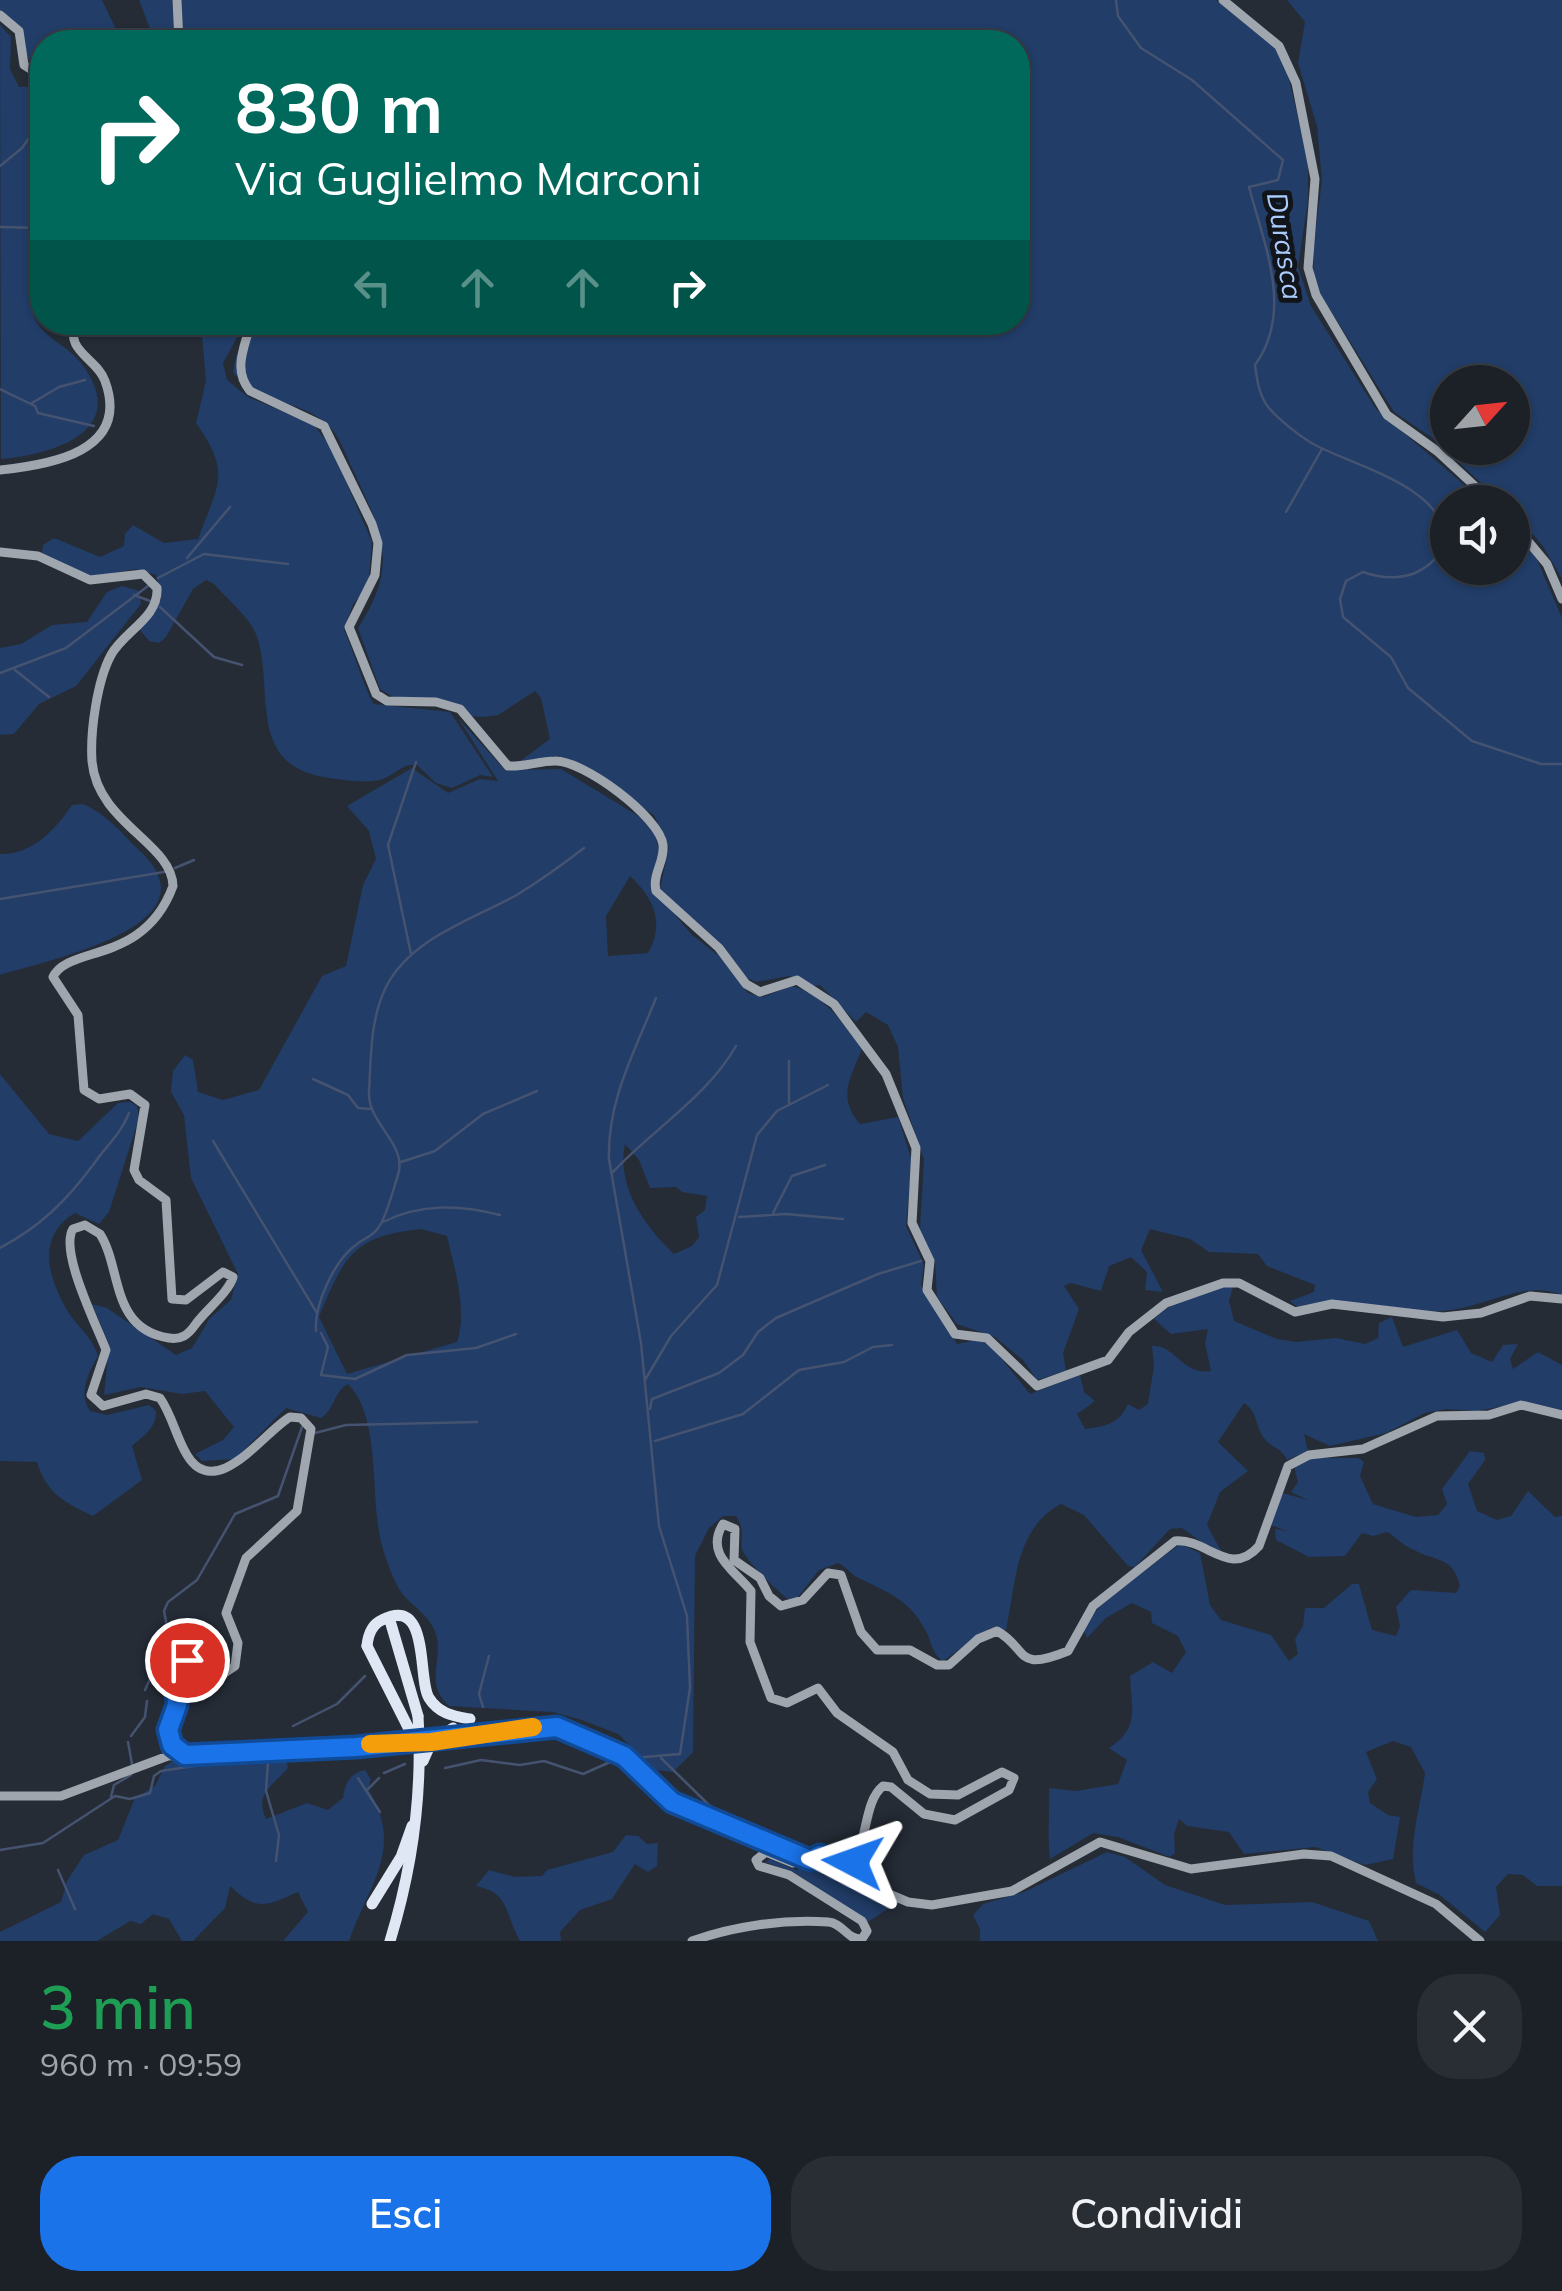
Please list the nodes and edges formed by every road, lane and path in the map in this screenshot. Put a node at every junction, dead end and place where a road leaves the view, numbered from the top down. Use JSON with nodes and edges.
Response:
{"nodes":[{"id":1,"x":177,"y":0,"type":"edge"},
{"id":2,"x":1223,"y":0,"type":"edge"},
{"id":3,"x":0,"y":15,"type":"edge"},
{"id":4,"x":179,"y":30,"type":"edge"},
{"id":5,"x":30,"y":69,"type":"edge"},
{"id":6,"x":73,"y":335,"type":"edge"},
{"id":7,"x":247,"y":335,"type":"edge"},
{"id":8,"x":0,"y":470,"type":"edge"},
{"id":9,"x":1474,"y":485,"type":"edge"},
{"id":10,"x":1530,"y":544,"type":"edge"},
{"id":11,"x":0,"y":552,"type":"edge"},
{"id":12,"x":1562,"y":599,"type":"edge"},
{"id":13,"x":1562,"y":1299,"type":"edge"},
{"id":14,"x":1562,"y":1414,"type":"edge"},
{"id":15,"x":391,"y":1624,"type":"dead end"},
{"id":16,"x":404,"y":1668,"type":"junction"},
{"id":17,"x":470,"y":1719,"type":"junction"},
{"id":18,"x":168,"y":1750,"type":"junction"},
{"id":19,"x":420,"y":1780,"type":"junction"},
{"id":20,"x":0,"y":1796,"type":"edge"},
{"id":21,"x":417,"y":1807,"type":"junction"},
{"id":22,"x":807,"y":1858,"type":"junction"},
{"id":23,"x":374,"y":1902,"type":"dead end"},
{"id":24,"x":390,"y":1941,"type":"edge"},
{"id":25,"x":692,"y":1941,"type":"edge"},
{"id":26,"x":1480,"y":1941,"type":"edge"}],
"edges":[{"from":1,"to":4,"type":"street"},
{"from":2,"to":9,"type":"street"},
{"from":3,"to":5,"type":"street"},
{"from":6,"to":8,"type":"street"},
{"from":7,"to":13,"type":"street"},
{"from":10,"to":12,"type":"street"},
{"from":11,"to":18,"type":"street"},
{"from":14,"to":22,"type":"street"},
{"from":15,"to":16,"type":"highway"},
{"from":16,"to":17,"type":"highway"},
{"from":16,"to":19,"type":"highway","bridge":true},
{"from":17,"to":19,"type":"highway","bridge":true},
{"from":17,"to":19,"type":"highway","bridge":true},
{"from":18,"to":20,"type":"street"},
{"from":18,"to":22,"type":"street","bridge":true},
{"from":19,"to":21,"type":"highway","bridge":true},
{"from":21,"to":23,"type":"highway","bridge":true},
{"from":21,"to":24,"type":"highway","bridge":true},
{"from":22,"to":25,"type":"street"},
{"from":22,"to":26,"type":"street"}]}
